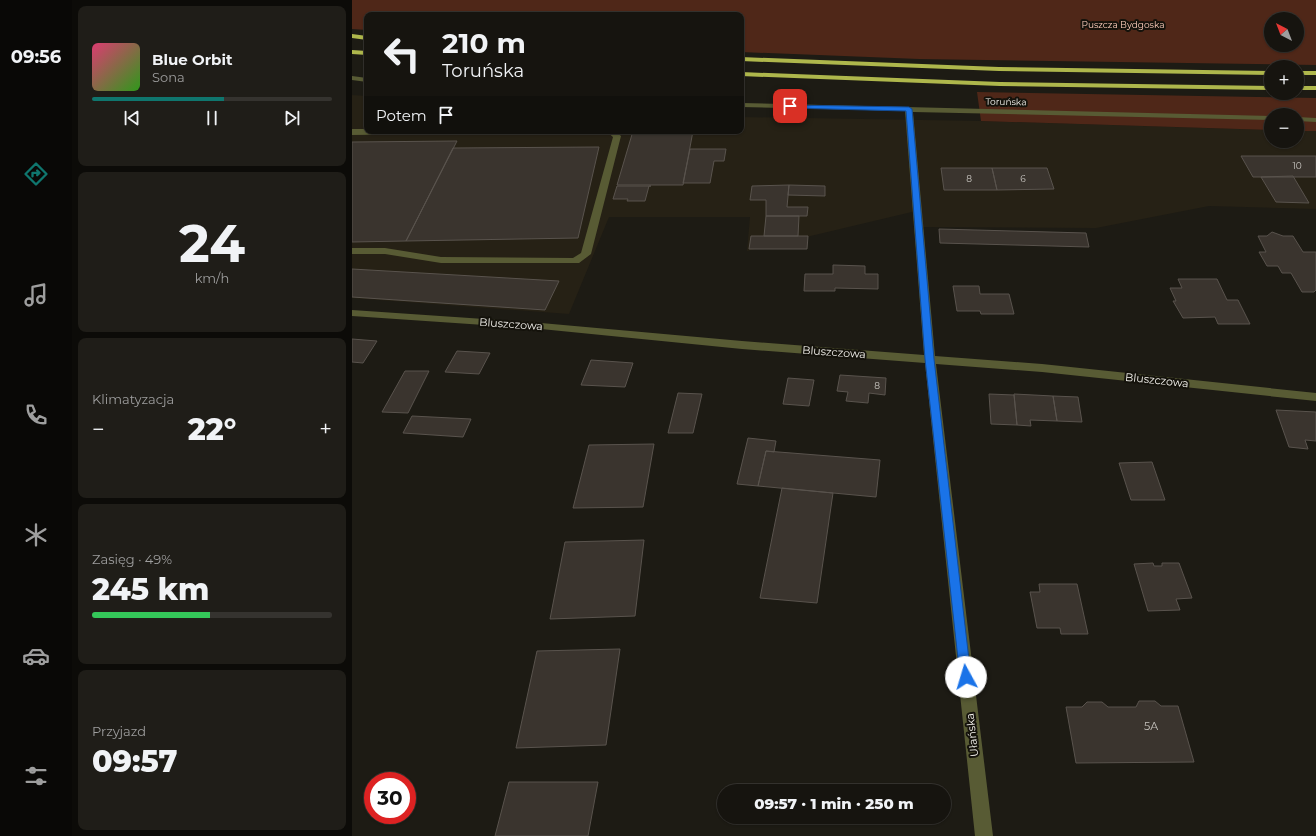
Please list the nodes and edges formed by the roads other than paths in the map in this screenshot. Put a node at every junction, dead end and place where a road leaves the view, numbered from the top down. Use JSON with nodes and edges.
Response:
{"nodes":[{"id":1,"x":352,"y":36,"type":"edge"},
{"id":2,"x":364,"y":38,"type":"edge"},
{"id":3,"x":352,"y":52,"type":"edge"},
{"id":4,"x":364,"y":53,"type":"edge"},
{"id":5,"x":744,"y":59,"type":"edge"},
{"id":6,"x":1264,"y":73,"type":"edge"},
{"id":7,"x":1304,"y":73,"type":"edge"},
{"id":8,"x":1316,"y":73,"type":"edge"},
{"id":9,"x":744,"y":74,"type":"edge"},
{"id":10,"x":352,"y":78,"type":"edge"},
{"id":11,"x":364,"y":80,"type":"edge"},
{"id":12,"x":1264,"y":88,"type":"edge"},
{"id":13,"x":1304,"y":88,"type":"edge"},
{"id":14,"x":1316,"y":88,"type":"edge"},
{"id":15,"x":744,"y":105,"type":"edge"},
{"id":16,"x":909,"y":109,"type":"junction"},
{"id":17,"x":1264,"y":118,"type":"edge"},
{"id":18,"x":1304,"y":119,"type":"edge"},
{"id":19,"x":1316,"y":120,"type":"edge"},
{"id":20,"x":352,"y":132,"type":"edge"},
{"id":21,"x":364,"y":132,"type":"edge"},
{"id":22,"x":614,"y":134,"type":"edge"},
{"id":23,"x":352,"y":251,"type":"edge"},
{"id":24,"x":352,"y":313,"type":"edge"},
{"id":25,"x":930,"y":359,"type":"junction"},
{"id":26,"x":1316,"y":397,"type":"edge"},
{"id":27,"x":984,"y":836,"type":"edge"}],
"edges":[{"from":1,"to":2,"type":"highway"},
{"from":3,"to":4,"type":"highway"},
{"from":5,"to":6,"type":"highway"},
{"from":7,"to":8,"type":"highway"},
{"from":9,"to":12,"type":"highway"},
{"from":10,"to":11,"type":"street"},
{"from":13,"to":14,"type":"highway"},
{"from":15,"to":16,"type":"street","name":"Toruńska"},
{"from":16,"to":17,"type":"street","name":"Toruńska"},
{"from":16,"to":25,"type":"street","name":"Ułańska"},
{"from":18,"to":19,"type":"street"},
{"from":20,"to":21,"type":"street"},
{"from":22,"to":23,"type":"street"},
{"from":24,"to":25,"type":"street","name":"Bluszczowa"},
{"from":25,"to":26,"type":"street","name":"Bluszczowa"},
{"from":25,"to":27,"type":"street","name":"Ułańska"}]}
